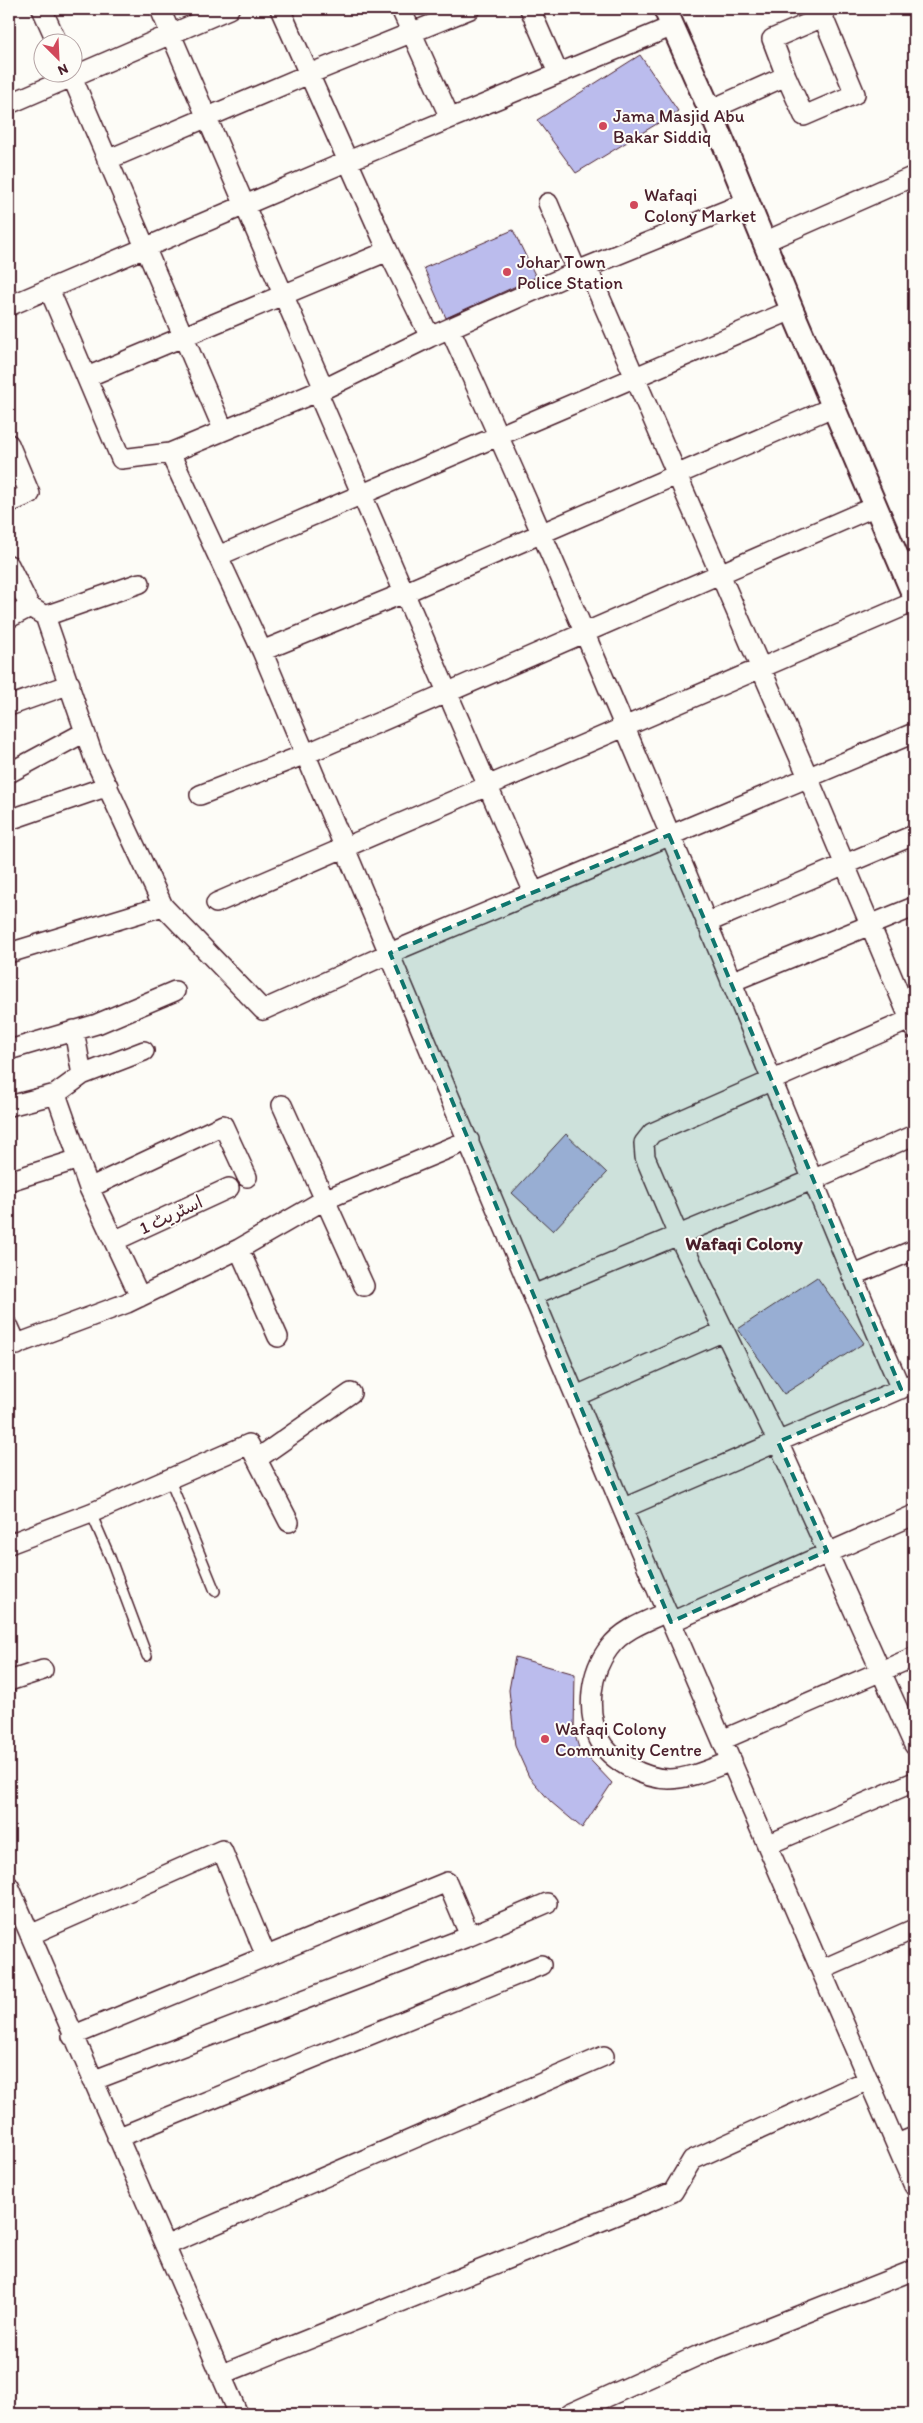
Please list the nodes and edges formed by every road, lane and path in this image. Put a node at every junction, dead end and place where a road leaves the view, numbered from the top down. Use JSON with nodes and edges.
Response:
{"nodes":[{"id":1,"x":42,"y":9,"type":"edge"},
{"id":2,"x":160,"y":9,"type":"edge"},
{"id":3,"x":229,"y":9,"type":"edge"},
{"id":4,"x":280,"y":9,"type":"edge"},
{"id":5,"x":401,"y":9,"type":"edge"},
{"id":6,"x":470,"y":9,"type":"edge"},
{"id":7,"x":530,"y":9,"type":"edge"},
{"id":8,"x":669,"y":18,"type":"edge"},
{"id":9,"x":52,"y":32,"type":"edge"},
{"id":10,"x":412,"y":33,"type":"junction"},
{"id":11,"x":171,"y":34,"type":"junction"},
{"id":12,"x":82,"y":70,"type":"edge"},
{"id":13,"x":558,"y":73,"type":"junction"},
{"id":14,"x":309,"y":74,"type":"junction"},
{"id":15,"x":786,"y":76,"type":"junction"},
{"id":16,"x":55,"y":82,"type":"edge"},
{"id":17,"x":73,"y":82,"type":"edge"},
{"id":18,"x":9,"y":104,"type":"edge"},
{"id":19,"x":710,"y":110,"type":"junction"},
{"id":20,"x":206,"y":118,"type":"junction"},
{"id":21,"x":450,"y":118,"type":"junction"},
{"id":22,"x":107,"y":160,"type":"junction"},
{"id":23,"x":348,"y":161,"type":"junction"},
{"id":24,"x":914,"y":176,"type":"edge"},
{"id":25,"x":747,"y":202,"type":"junction"},
{"id":26,"x":548,"y":203,"type":"dead end"},
{"id":27,"x":244,"y":206,"type":"junction"},
{"id":28,"x":764,"y":242,"type":"junction"},
{"id":29,"x":144,"y":248,"type":"junction"},
{"id":30,"x":388,"y":251,"type":"junction"},
{"id":31,"x":582,"y":270,"type":"junction"},
{"id":32,"x":48,"y":289,"type":"junction"},
{"id":33,"x":285,"y":295,"type":"junction"},
{"id":34,"x":9,"y":306,"type":"edge"},
{"id":35,"x":792,"y":310,"type":"junction"},
{"id":36,"x":450,"y":329,"type":"junction"},
{"id":37,"x":182,"y":337,"type":"junction"},
{"id":38,"x":430,"y":337,"type":"junction"},
{"id":39,"x":87,"y":377,"type":"junction"},
{"id":40,"x":633,"y":378,"type":"junction"},
{"id":41,"x":321,"y":390,"type":"junction"},
{"id":42,"x":833,"y":407,"type":"junction"},
{"id":43,"x":223,"y":429,"type":"junction"},
{"id":44,"x":499,"y":435,"type":"junction"},
{"id":45,"x":9,"y":444,"type":"edge"},
{"id":46,"x":170,"y":453,"type":"junction"},
{"id":47,"x":676,"y":475,"type":"junction"},
{"id":48,"x":362,"y":494,"type":"junction"},
{"id":49,"x":9,"y":503,"type":"edge"},
{"id":50,"x":876,"y":506,"type":"junction"},
{"id":51,"x":541,"y":533,"type":"junction"},
{"id":52,"x":218,"y":556,"type":"junction"},
{"id":53,"x":9,"y":565,"type":"edge"},
{"id":54,"x":718,"y":573,"type":"junction"},
{"id":55,"x":140,"y":583,"type":"dead end"},
{"id":56,"x":913,"y":590,"type":"edge"},
{"id":57,"x":404,"y":593,"type":"junction"},
{"id":58,"x":37,"y":611,"type":"junction"},
{"id":59,"x":9,"y":618,"type":"edge"},
{"id":60,"x":584,"y":632,"type":"junction"},
{"id":61,"x":262,"y":651,"type":"junction"},
{"id":62,"x":760,"y":670,"type":"junction"},
{"id":63,"x":70,"y":684,"type":"junction"},
{"id":64,"x":447,"y":692,"type":"junction"},
{"id":65,"x":9,"y":706,"type":"edge"},
{"id":66,"x":625,"y":728,"type":"junction"},
{"id":67,"x":85,"y":732,"type":"junction"},
{"id":68,"x":914,"y":733,"type":"edge"},
{"id":69,"x":306,"y":754,"type":"junction"},
{"id":70,"x":9,"y":773,"type":"edge"},
{"id":71,"x":808,"y":777,"type":"junction"},
{"id":72,"x":108,"y":786,"type":"junction"},
{"id":73,"x":488,"y":787,"type":"junction"},
{"id":74,"x":200,"y":795,"type":"dead end"},
{"id":75,"x":9,"y":820,"type":"edge"},
{"id":76,"x":669,"y":835,"type":"junction"},
{"id":77,"x":914,"y":835,"type":"edge"},
{"id":78,"x":344,"y":848,"type":"junction"},
{"id":79,"x":844,"y":863,"type":"junction"},
{"id":80,"x":534,"y":893,"type":"junction"},
{"id":81,"x":216,"y":903,"type":"dead end"},
{"id":82,"x":163,"y":906,"type":"junction"},
{"id":83,"x":914,"y":907,"type":"edge"},
{"id":84,"x":706,"y":923,"type":"junction"},
{"id":85,"x":870,"y":925,"type":"junction"},
{"id":86,"x":9,"y":953,"type":"edge"},
{"id":87,"x":390,"y":953,"type":"junction"},
{"id":88,"x":731,"y":982,"type":"junction"},
{"id":89,"x":175,"y":990,"type":"dead end"},
{"id":90,"x":913,"y":1022,"type":"edge"},
{"id":91,"x":74,"y":1030,"type":"junction"},
{"id":92,"x":9,"y":1050,"type":"edge"},
{"id":93,"x":144,"y":1051,"type":"dead end"},
{"id":94,"x":82,"y":1075,"type":"junction"},
{"id":95,"x":772,"y":1080,"type":"junction"},
{"id":96,"x":56,"y":1094,"type":"junction"},
{"id":97,"x":282,"y":1105,"type":"dead end"},
{"id":98,"x":9,"y":1106,"type":"edge"},
{"id":99,"x":914,"y":1135,"type":"edge"},
{"id":100,"x":469,"y":1140,"type":"junction"},
{"id":101,"x":79,"y":1159,"type":"junction"},
{"id":102,"x":247,"y":1177,"type":"dead end"},
{"id":103,"x":812,"y":1180,"type":"junction"},
{"id":104,"x":9,"y":1181,"type":"edge"},
{"id":105,"x":89,"y":1188,"type":"junction"},
{"id":106,"x":229,"y":1188,"type":"dead end"},
{"id":107,"x":324,"y":1200,"type":"junction"},
{"id":108,"x":678,"y":1235,"type":"junction"},
{"id":109,"x":114,"y":1241,"type":"junction"},
{"id":110,"x":239,"y":1249,"type":"junction"},
{"id":111,"x":914,"y":1250,"type":"edge"},
{"id":112,"x":852,"y":1276,"type":"junction"},
{"id":113,"x":364,"y":1286,"type":"dead end"},
{"id":114,"x":533,"y":1295,"type":"junction"},
{"id":115,"x":140,"y":1298,"type":"junction"},
{"id":116,"x":9,"y":1327,"type":"edge"},
{"id":117,"x":724,"y":1331,"type":"junction"},
{"id":118,"x":278,"y":1337,"type":"dead end"},
{"id":119,"x":13,"y":1346,"type":"edge"},
{"id":120,"x":908,"y":1386,"type":"edge"},
{"id":121,"x":351,"y":1393,"type":"dead end"},
{"id":122,"x":576,"y":1396,"type":"junction"},
{"id":123,"x":778,"y":1442,"type":"junction"},
{"id":124,"x":257,"y":1459,"type":"junction"},
{"id":125,"x":169,"y":1478,"type":"junction"},
{"id":126,"x":624,"y":1508,"type":"junction"},
{"id":127,"x":90,"y":1513,"type":"junction"},
{"id":128,"x":914,"y":1515,"type":"edge"},
{"id":129,"x":289,"y":1522,"type":"dead end"},
{"id":130,"x":9,"y":1544,"type":"edge"},
{"id":131,"x":827,"y":1551,"type":"junction"},
{"id":132,"x":215,"y":1591,"type":"dead end"},
{"id":133,"x":669,"y":1617,"type":"junction"},
{"id":134,"x":147,"y":1656,"type":"dead end"},
{"id":135,"x":914,"y":1657,"type":"edge"},
{"id":136,"x":42,"y":1670,"type":"dead end"},
{"id":137,"x":881,"y":1673,"type":"junction"},
{"id":138,"x":9,"y":1681,"type":"edge"},
{"id":139,"x":722,"y":1740,"type":"junction"},
{"id":140,"x":914,"y":1745,"type":"edge"},
{"id":141,"x":732,"y":1761,"type":"junction"},
{"id":142,"x":914,"y":1782,"type":"edge"},
{"id":143,"x":768,"y":1845,"type":"junction"},
{"id":144,"x":9,"y":1886,"type":"edge"},
{"id":145,"x":547,"y":1903,"type":"dead end"},
{"id":146,"x":914,"y":1929,"type":"edge"},
{"id":147,"x":30,"y":1935,"type":"junction"},
{"id":148,"x":470,"y":1936,"type":"junction"},
{"id":149,"x":266,"y":1956,"type":"junction"},
{"id":150,"x":541,"y":1965,"type":"dead end"},
{"id":151,"x":821,"y":1970,"type":"junction"},
{"id":152,"x":72,"y":2036,"type":"junction"},
{"id":153,"x":604,"y":2056,"type":"dead end"},
{"id":154,"x":868,"y":2080,"type":"junction"},
{"id":155,"x":92,"y":2081,"type":"junction"},
{"id":156,"x":118,"y":2138,"type":"junction"},
{"id":157,"x":906,"y":2140,"type":"edge"},
{"id":158,"x":914,"y":2186,"type":"edge"},
{"id":159,"x":165,"y":2246,"type":"junction"},
{"id":160,"x":914,"y":2270,"type":"edge"},
{"id":161,"x":220,"y":2375,"type":"junction"},
{"id":162,"x":238,"y":2414,"type":"edge"},
{"id":163,"x":569,"y":2414,"type":"edge"}],
"edges":[{"from":1,"to":9,"type":"street"},
{"from":2,"to":11,"type":"street"},
{"from":3,"to":11,"type":"street"},
{"from":4,"to":14,"type":"street"},
{"from":5,"to":10,"type":"street"},
{"from":6,"to":10,"type":"street"},
{"from":7,"to":13,"type":"street"},
{"from":8,"to":13,"type":"street"},
{"from":8,"to":19,"type":"street"},
{"from":10,"to":14,"type":"street"},
{"from":10,"to":21,"type":"street"},
{"from":11,"to":12,"type":"street"},
{"from":11,"to":20,"type":"street"},
{"from":13,"to":21,"type":"street"},
{"from":14,"to":20,"type":"street"},
{"from":14,"to":23,"type":"street"},
{"from":15,"to":15,"type":"street"},
{"from":15,"to":19,"type":"street"},
{"from":16,"to":18,"type":"street"},
{"from":17,"to":22,"type":"street"},
{"from":19,"to":25,"type":"street"},
{"from":20,"to":22,"type":"street"},
{"from":20,"to":27,"type":"street"},
{"from":21,"to":23,"type":"street"},
{"from":22,"to":29,"type":"street"},
{"from":23,"to":27,"type":"street"},
{"from":23,"to":30,"type":"street"},
{"from":24,"to":28,"type":"street"},
{"from":25,"to":28,"type":"street"},
{"from":25,"to":31,"type":"street"},
{"from":26,"to":31,"type":"street"},
{"from":27,"to":29,"type":"street"},
{"from":27,"to":33,"type":"street"},
{"from":28,"to":35,"type":"street"},
{"from":29,"to":32,"type":"street"},
{"from":29,"to":37,"type":"street"},
{"from":30,"to":33,"type":"street"},
{"from":30,"to":38,"type":"street"},
{"from":31,"to":36,"type":"street"},
{"from":31,"to":40,"type":"street"},
{"from":32,"to":34,"type":"street"},
{"from":32,"to":39,"type":"street"},
{"from":33,"to":37,"type":"street"},
{"from":33,"to":41,"type":"street"},
{"from":35,"to":40,"type":"street"},
{"from":35,"to":42,"type":"street"},
{"from":36,"to":38,"type":"street"},
{"from":36,"to":44,"type":"street"},
{"from":37,"to":39,"type":"street"},
{"from":37,"to":43,"type":"street"},
{"from":38,"to":41,"type":"street"},
{"from":39,"to":46,"type":"street"},
{"from":40,"to":44,"type":"street"},
{"from":40,"to":47,"type":"street"},
{"from":41,"to":43,"type":"street"},
{"from":41,"to":48,"type":"street"},
{"from":42,"to":47,"type":"street"},
{"from":42,"to":50,"type":"street"},
{"from":43,"to":46,"type":"street"},
{"from":44,"to":48,"type":"street"},
{"from":44,"to":51,"type":"street"},
{"from":45,"to":49,"type":"street"},
{"from":46,"to":52,"type":"street"},
{"from":47,"to":51,"type":"street"},
{"from":47,"to":54,"type":"street"},
{"from":48,"to":52,"type":"street"},
{"from":48,"to":57,"type":"street"},
{"from":50,"to":54,"type":"street"},
{"from":50,"to":56,"type":"street"},
{"from":51,"to":57,"type":"street"},
{"from":51,"to":60,"type":"street"},
{"from":52,"to":61,"type":"street"},
{"from":53,"to":58,"type":"street"},
{"from":54,"to":60,"type":"street"},
{"from":54,"to":62,"type":"street"},
{"from":55,"to":58,"type":"street"},
{"from":56,"to":62,"type":"street"},
{"from":57,"to":61,"type":"street"},
{"from":57,"to":64,"type":"street"},
{"from":58,"to":59,"type":"street"},
{"from":58,"to":63,"type":"street"},
{"from":60,"to":64,"type":"street"},
{"from":60,"to":66,"type":"street"},
{"from":61,"to":69,"type":"street"},
{"from":62,"to":66,"type":"street"},
{"from":62,"to":71,"type":"street"},
{"from":63,"to":65,"type":"street"},
{"from":63,"to":67,"type":"street"},
{"from":64,"to":69,"type":"street"},
{"from":64,"to":73,"type":"street"},
{"from":66,"to":73,"type":"street"},
{"from":66,"to":76,"type":"street"},
{"from":67,"to":70,"type":"street"},
{"from":67,"to":72,"type":"street"},
{"from":68,"to":71,"type":"street"},
{"from":69,"to":74,"type":"street"},
{"from":69,"to":78,"type":"street"},
{"from":71,"to":76,"type":"street"},
{"from":71,"to":79,"type":"street"},
{"from":72,"to":75,"type":"street"},
{"from":72,"to":82,"type":"street"},
{"from":73,"to":78,"type":"street"},
{"from":73,"to":80,"type":"street"},
{"from":76,"to":80,"type":"street"},
{"from":76,"to":84,"type":"street"},
{"from":77,"to":79,"type":"street"},
{"from":78,"to":81,"type":"street"},
{"from":78,"to":87,"type":"street"},
{"from":79,"to":84,"type":"street"},
{"from":79,"to":85,"type":"street"},
{"from":80,"to":87,"type":"street"},
{"from":82,"to":86,"type":"street"},
{"from":82,"to":87,"type":"street"},
{"from":83,"to":85,"type":"street"},
{"from":84,"to":88,"type":"street"},
{"from":85,"to":88,"type":"street"},
{"from":85,"to":90,"type":"street"},
{"from":87,"to":100,"type":"street"},
{"from":88,"to":95,"type":"street"},
{"from":89,"to":91,"type":"street"},
{"from":90,"to":95,"type":"street"},
{"from":91,"to":92,"type":"street"},
{"from":91,"to":94,"type":"street"},
{"from":93,"to":94,"type":"street"},
{"from":94,"to":96,"type":"street"},
{"from":95,"to":103,"type":"street"},
{"from":95,"to":108,"type":"street"},
{"from":96,"to":98,"type":"street"},
{"from":96,"to":101,"type":"street"},
{"from":97,"to":107,"type":"street"},
{"from":99,"to":103,"type":"street"},
{"from":100,"to":107,"type":"street"},
{"from":100,"to":114,"type":"street"},
{"from":101,"to":104,"type":"street"},
{"from":101,"to":105,"type":"street"},
{"from":102,"to":105,"type":"street"},
{"from":103,"to":108,"type":"street"},
{"from":103,"to":112,"type":"street"},
{"from":105,"to":109,"type":"street"},
{"from":106,"to":109,"type":"street","name":"اسٹریٹ 1"},
{"from":107,"to":110,"type":"street"},
{"from":107,"to":113,"type":"street"},
{"from":108,"to":114,"type":"street"},
{"from":108,"to":117,"type":"street"},
{"from":109,"to":115,"type":"street"},
{"from":110,"to":115,"type":"street"},
{"from":110,"to":118,"type":"street"},
{"from":111,"to":112,"type":"street"},
{"from":112,"to":120,"type":"street"},
{"from":114,"to":122,"type":"street"},
{"from":115,"to":119,"type":"street"},
{"from":116,"to":119,"type":"street"},
{"from":117,"to":122,"type":"street"},
{"from":117,"to":123,"type":"street"},
{"from":120,"to":123,"type":"street"},
{"from":121,"to":124,"type":"street"},
{"from":122,"to":126,"type":"street"},
{"from":123,"to":126,"type":"street"},
{"from":123,"to":131,"type":"street"},
{"from":124,"to":125,"type":"street"},
{"from":124,"to":129,"type":"street"},
{"from":125,"to":127,"type":"street"},
{"from":125,"to":132,"type":"lane"},
{"from":126,"to":133,"type":"street"},
{"from":127,"to":130,"type":"street"},
{"from":127,"to":134,"type":"lane"},
{"from":128,"to":131,"type":"street"},
{"from":131,"to":133,"type":"street"},
{"from":131,"to":137,"type":"street"},
{"from":133,"to":139,"type":"street"},
{"from":133,"to":141,"type":"street"},
{"from":135,"to":137,"type":"street"},
{"from":136,"to":138,"type":"street"},
{"from":137,"to":139,"type":"street"},
{"from":137,"to":140,"type":"street"},
{"from":139,"to":141,"type":"street"},
{"from":141,"to":143,"type":"street"},
{"from":142,"to":143,"type":"street"},
{"from":143,"to":151,"type":"street"},
{"from":144,"to":147,"type":"street"},
{"from":145,"to":148,"type":"street"},
{"from":146,"to":151,"type":"street"},
{"from":147,"to":149,"type":"street"},
{"from":147,"to":152,"type":"street"},
{"from":148,"to":149,"type":"street"},
{"from":148,"to":155,"type":"street"},
{"from":149,"to":152,"type":"street"},
{"from":150,"to":156,"type":"street"},
{"from":151,"to":154,"type":"street"},
{"from":152,"to":155,"type":"street"},
{"from":153,"to":159,"type":"street"},
{"from":154,"to":157,"type":"street"},
{"from":154,"to":161,"type":"street"},
{"from":155,"to":156,"type":"street"},
{"from":156,"to":159,"type":"street"},
{"from":157,"to":158,"type":"street"},
{"from":159,"to":161,"type":"street"},
{"from":160,"to":163,"type":"street"},
{"from":161,"to":162,"type":"street"}]}
